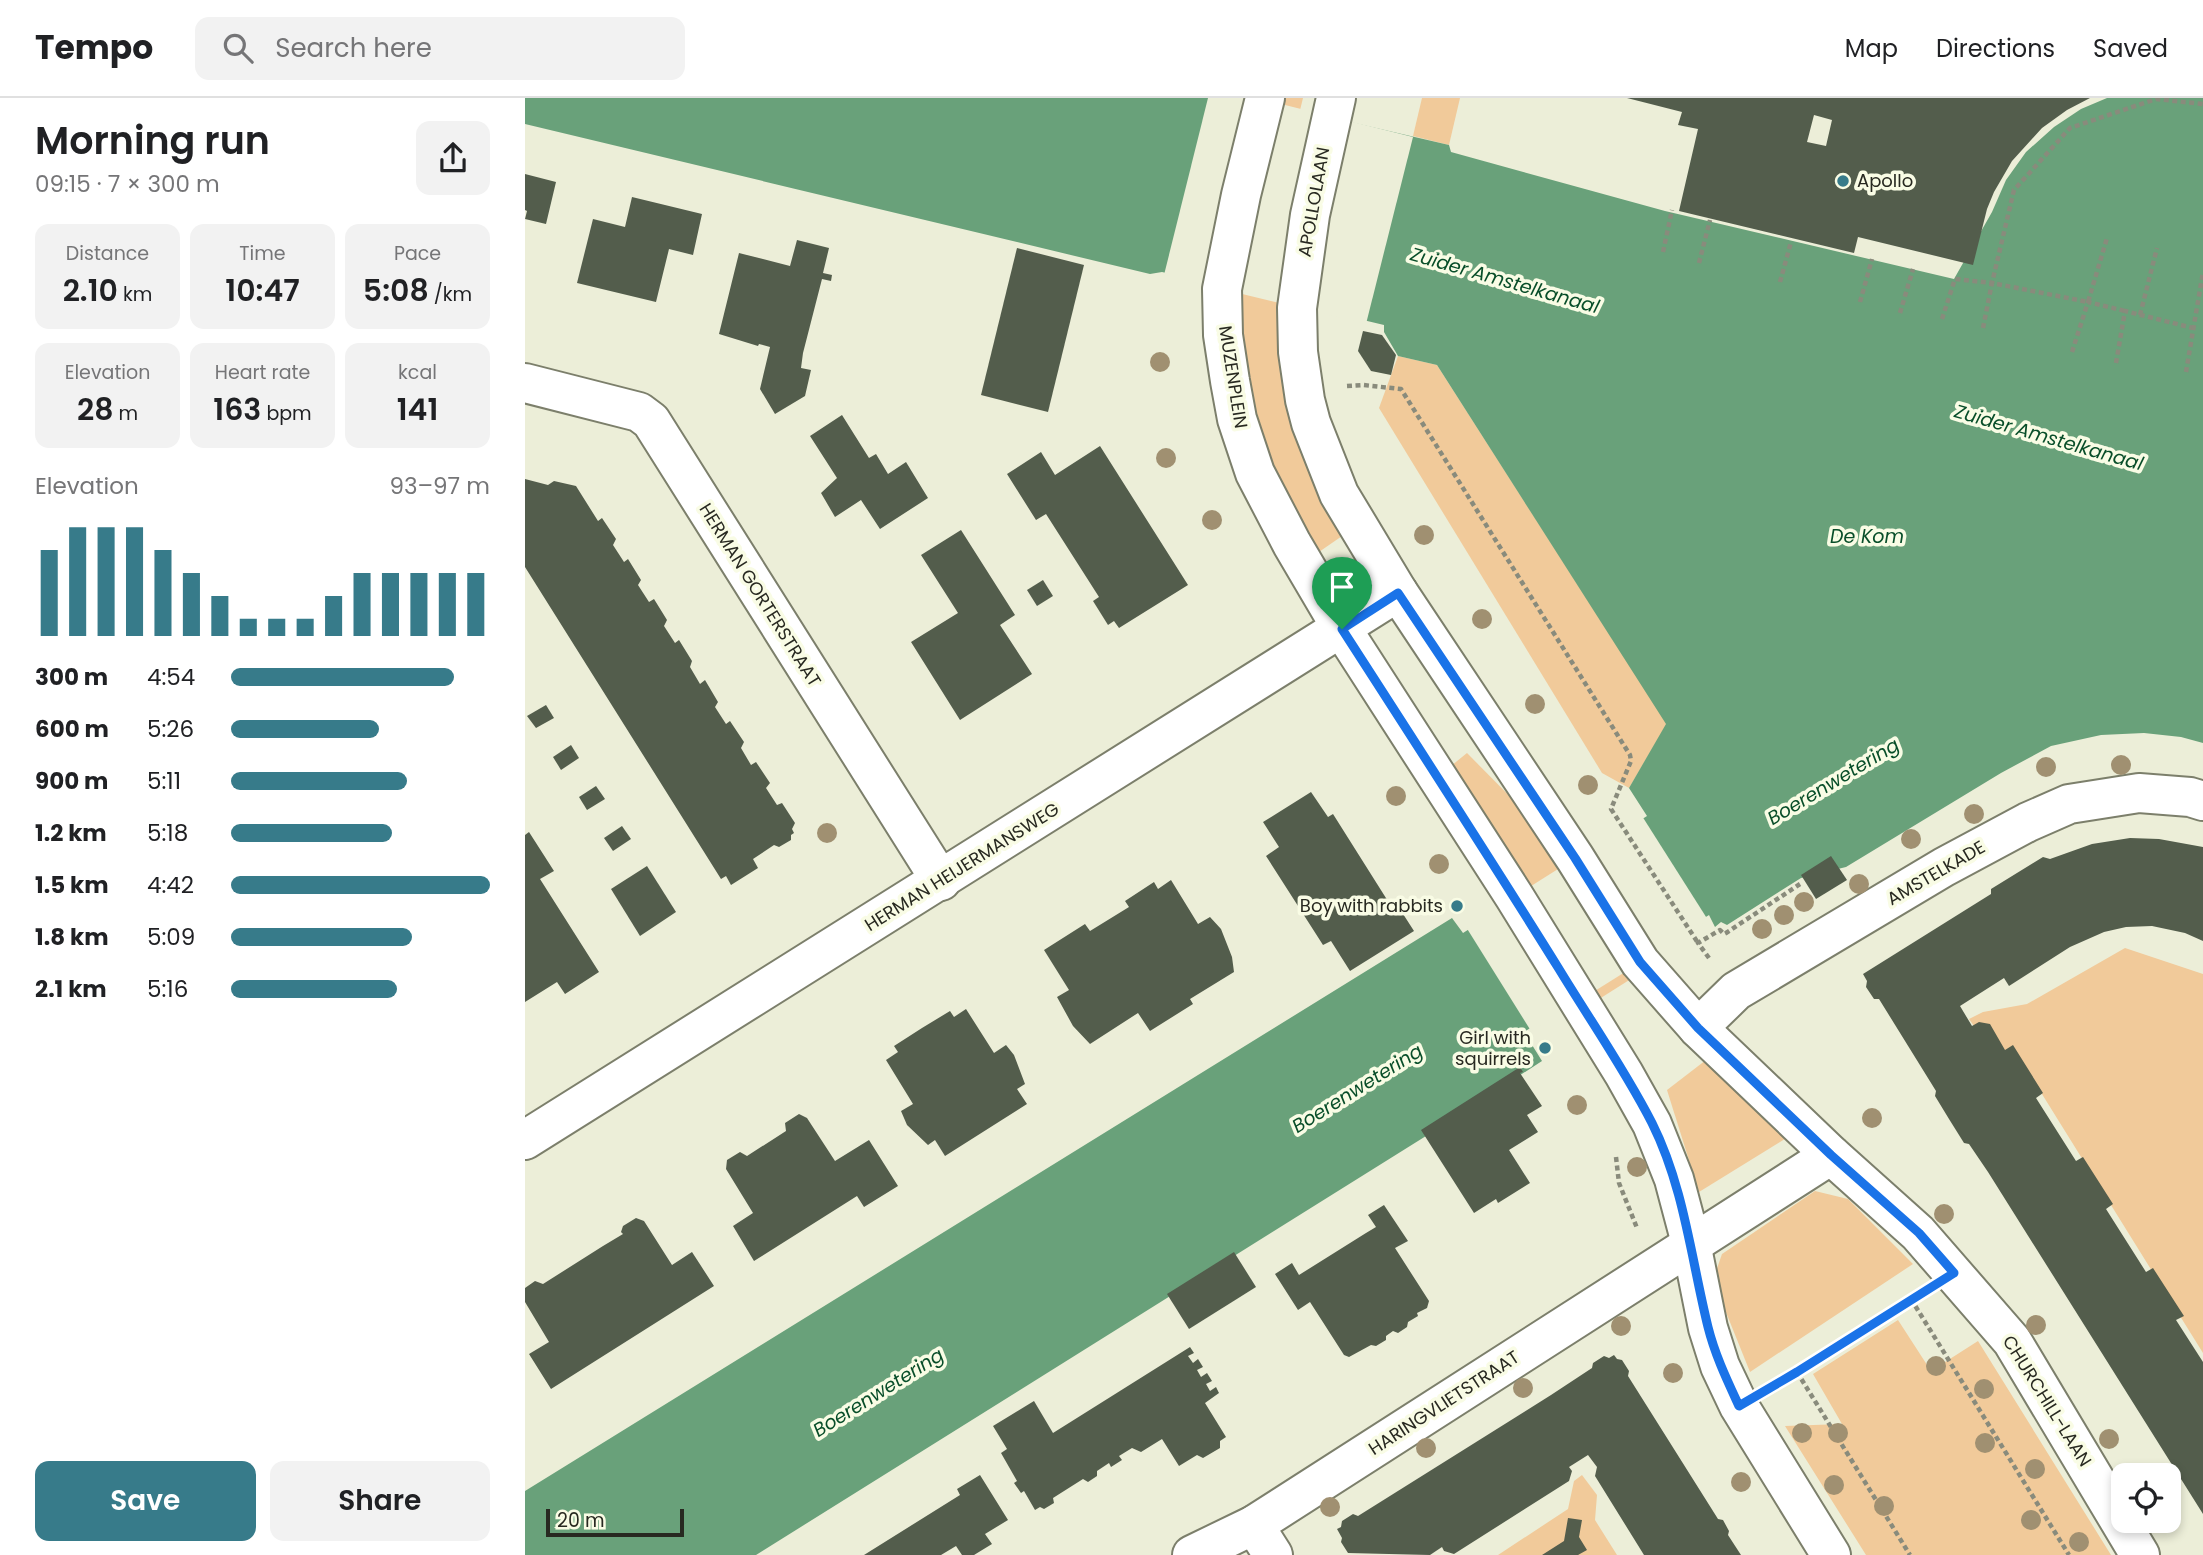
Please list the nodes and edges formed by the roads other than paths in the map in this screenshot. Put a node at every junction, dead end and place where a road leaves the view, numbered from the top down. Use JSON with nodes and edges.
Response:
{"nodes":[{"id":1,"x":1265,"y":99,"type":"edge"},
{"id":2,"x":1333,"y":107,"type":"edge"},
{"id":3,"x":525,"y":383,"type":"edge"},
{"id":4,"x":1398,"y":593,"type":"junction"},
{"id":5,"x":1342,"y":629,"type":"junction"},
{"id":6,"x":2203,"y":801,"type":"edge"},
{"id":7,"x":941,"y":881,"type":"junction"},
{"id":8,"x":1698,"y":1028,"type":"junction"},
{"id":9,"x":525,"y":1140,"type":"edge"},
{"id":10,"x":1831,"y":1155,"type":"junction"},
{"id":11,"x":1691,"y":1243,"type":"junction"},
{"id":12,"x":1263,"y":1540,"type":"edge"},
{"id":13,"x":1192,"y":1555,"type":"edge"},
{"id":14,"x":1831,"y":1555,"type":"edge"},
{"id":15,"x":2140,"y":1555,"type":"edge"}],
"edges":[{"from":1,"to":5,"type":"street","name":"MUZENPLEIN"},
{"from":2,"to":4,"type":"street","name":"APOLLOLAAN"},
{"from":3,"to":7,"type":"street","name":"HERMAN GORTERSTRAAT"},
{"from":4,"to":5,"type":"street","name":"HERMAN HEIJERMANSWEG"},
{"from":4,"to":8,"type":"street","name":"CHURCHILL-LAAN"},
{"from":5,"to":7,"type":"street","name":"HERMAN HEIJERMANSWEG"},
{"from":5,"to":11,"type":"street","name":"MUZENPLEIN"},
{"from":6,"to":8,"type":"street","name":"AMSTELKADE"},
{"from":7,"to":9,"type":"street","name":"HERMAN HEIJERMANSWEG"},
{"from":8,"to":10,"type":"street","name":"CHURCHILL-LAAN"},
{"from":10,"to":11,"type":"street","name":"HARINGVLIETSTRAAT"},
{"from":10,"to":15,"type":"street","name":"CHURCHILL-LAAN"},
{"from":11,"to":12,"type":"street","name":"HARINGVLIETSTRAAT"},
{"from":11,"to":14,"type":"street"},
{"from":12,"to":13,"type":"street","name":"HARINGVLIETSTRAAT"}]}
